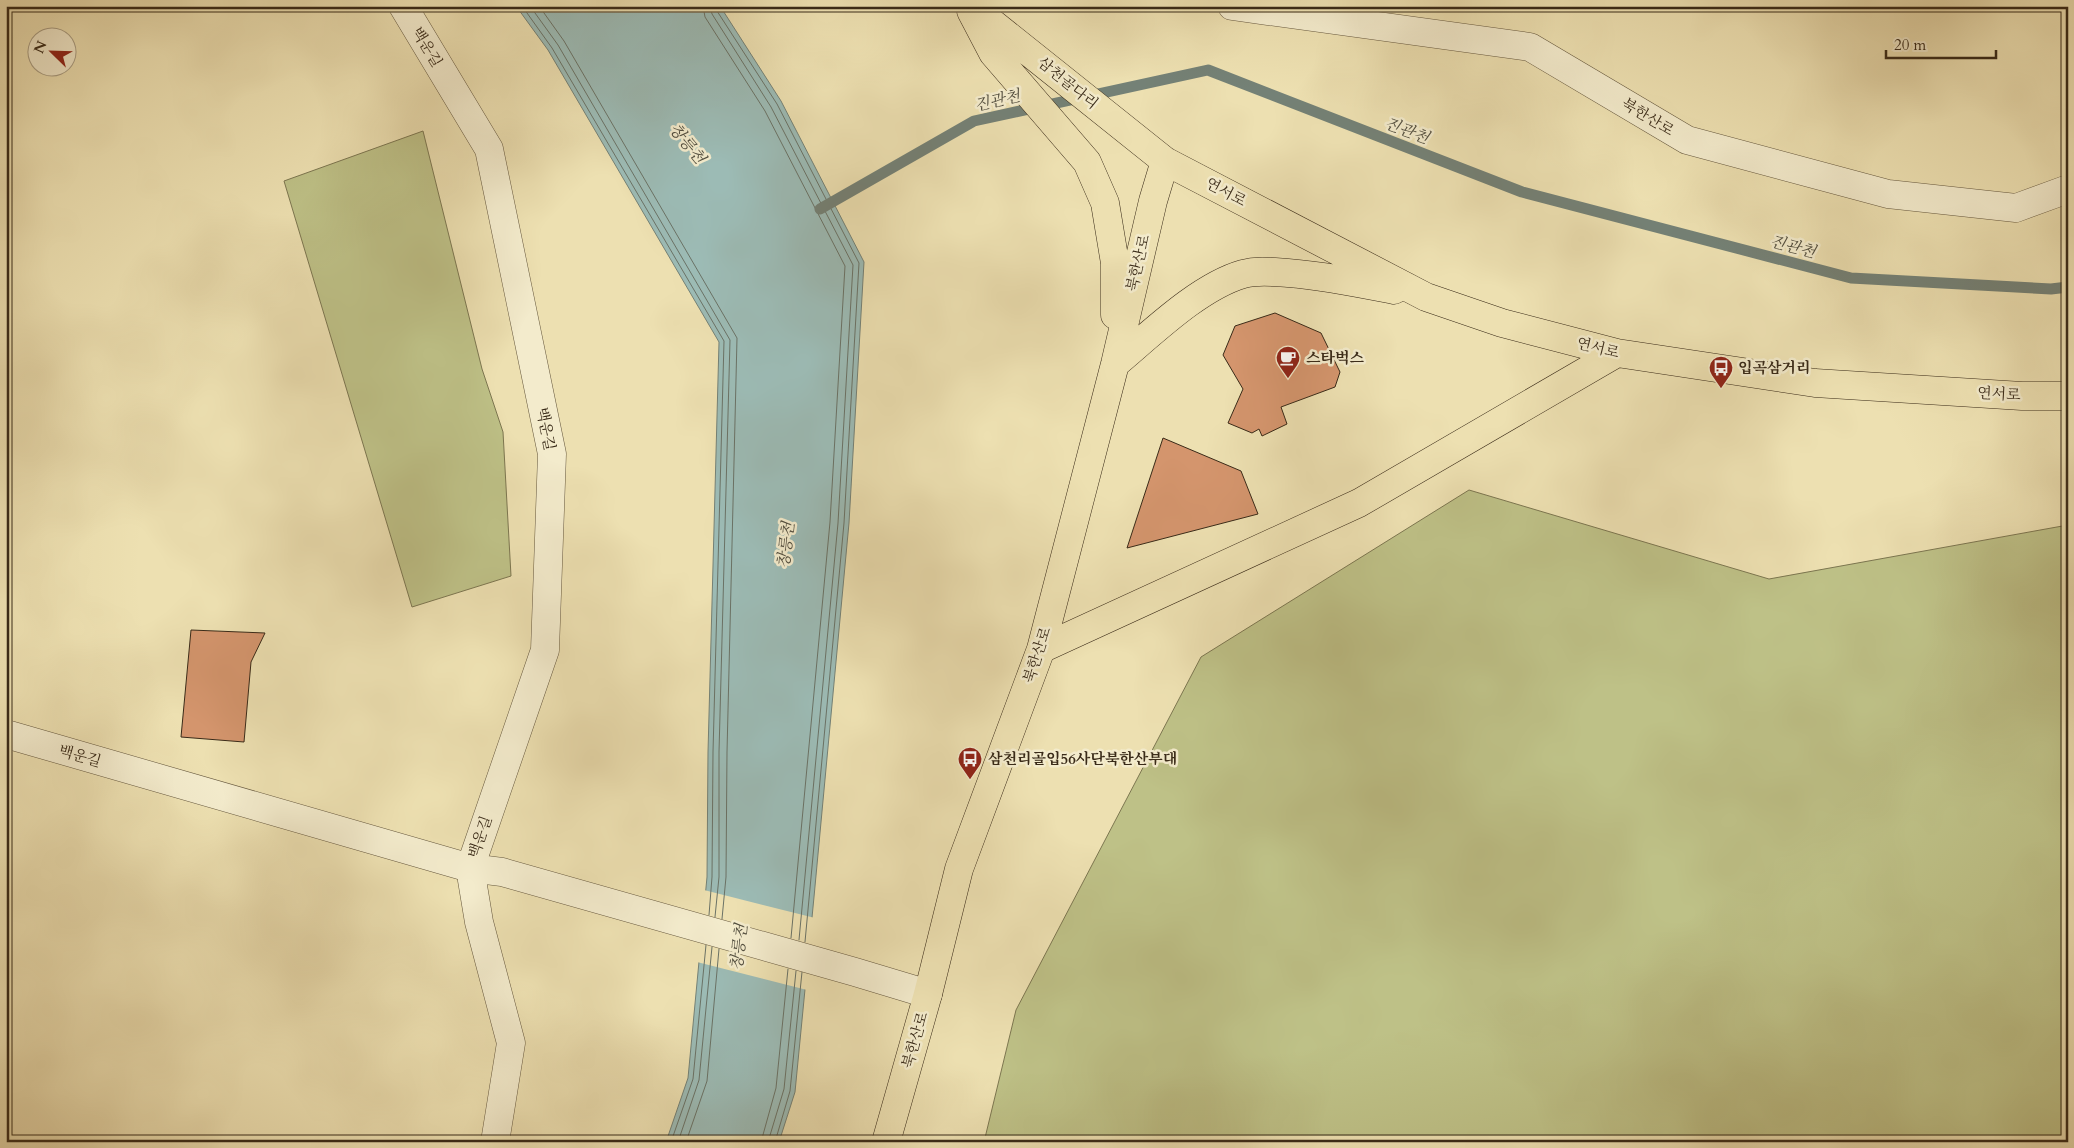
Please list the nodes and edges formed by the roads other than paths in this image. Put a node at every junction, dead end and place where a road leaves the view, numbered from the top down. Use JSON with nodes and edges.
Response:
{"nodes":[{"id":1,"x":403,"y":6,"type":"edge"},
{"id":2,"x":970,"y":6,"type":"edge"},
{"id":3,"x":1232,"y":6,"type":"edge"},
{"id":4,"x":1165,"y":161,"type":"junction"},
{"id":5,"x":2068,"y":189,"type":"edge"},
{"id":6,"x":1426,"y":296,"type":"junction"},
{"id":7,"x":1617,"y":354,"type":"junction"},
{"id":8,"x":1114,"y":364,"type":"junction"},
{"id":9,"x":2068,"y":396,"type":"edge"},
{"id":10,"x":1041,"y":650,"type":"junction"},
{"id":11,"x":6,"y":734,"type":"edge"},
{"id":12,"x":470,"y":868,"type":"junction"},
{"id":13,"x":928,"y":994,"type":"junction"},
{"id":14,"x":495,"y":1142,"type":"edge"},
{"id":15,"x":886,"y":1142,"type":"edge"}],
"edges":[{"from":1,"to":12,"type":"street","name":"백운길"},
{"from":2,"to":4,"type":"main road","name":"삼천골다리"},
{"from":2,"to":8,"type":"main road"},
{"from":3,"to":5,"type":"street","name":"북한산로"},
{"from":4,"to":6,"type":"main road","name":"연서로"},
{"from":4,"to":8,"type":"main road","name":"북한산로"},
{"from":6,"to":7,"type":"main road","name":"연서로"},
{"from":6,"to":8,"type":"main road"},
{"from":7,"to":9,"type":"main road","name":"연서로"},
{"from":7,"to":10,"type":"main road"},
{"from":8,"to":10,"type":"main road","name":"북한산로"},
{"from":10,"to":13,"type":"main road","name":"북한산로"},
{"from":11,"to":12,"type":"street","name":"백운길"},
{"from":12,"to":13,"type":"street","name":"백운길"},
{"from":12,"to":14,"type":"street","name":"백운길"},
{"from":13,"to":15,"type":"main road","name":"북한산로"}]}
